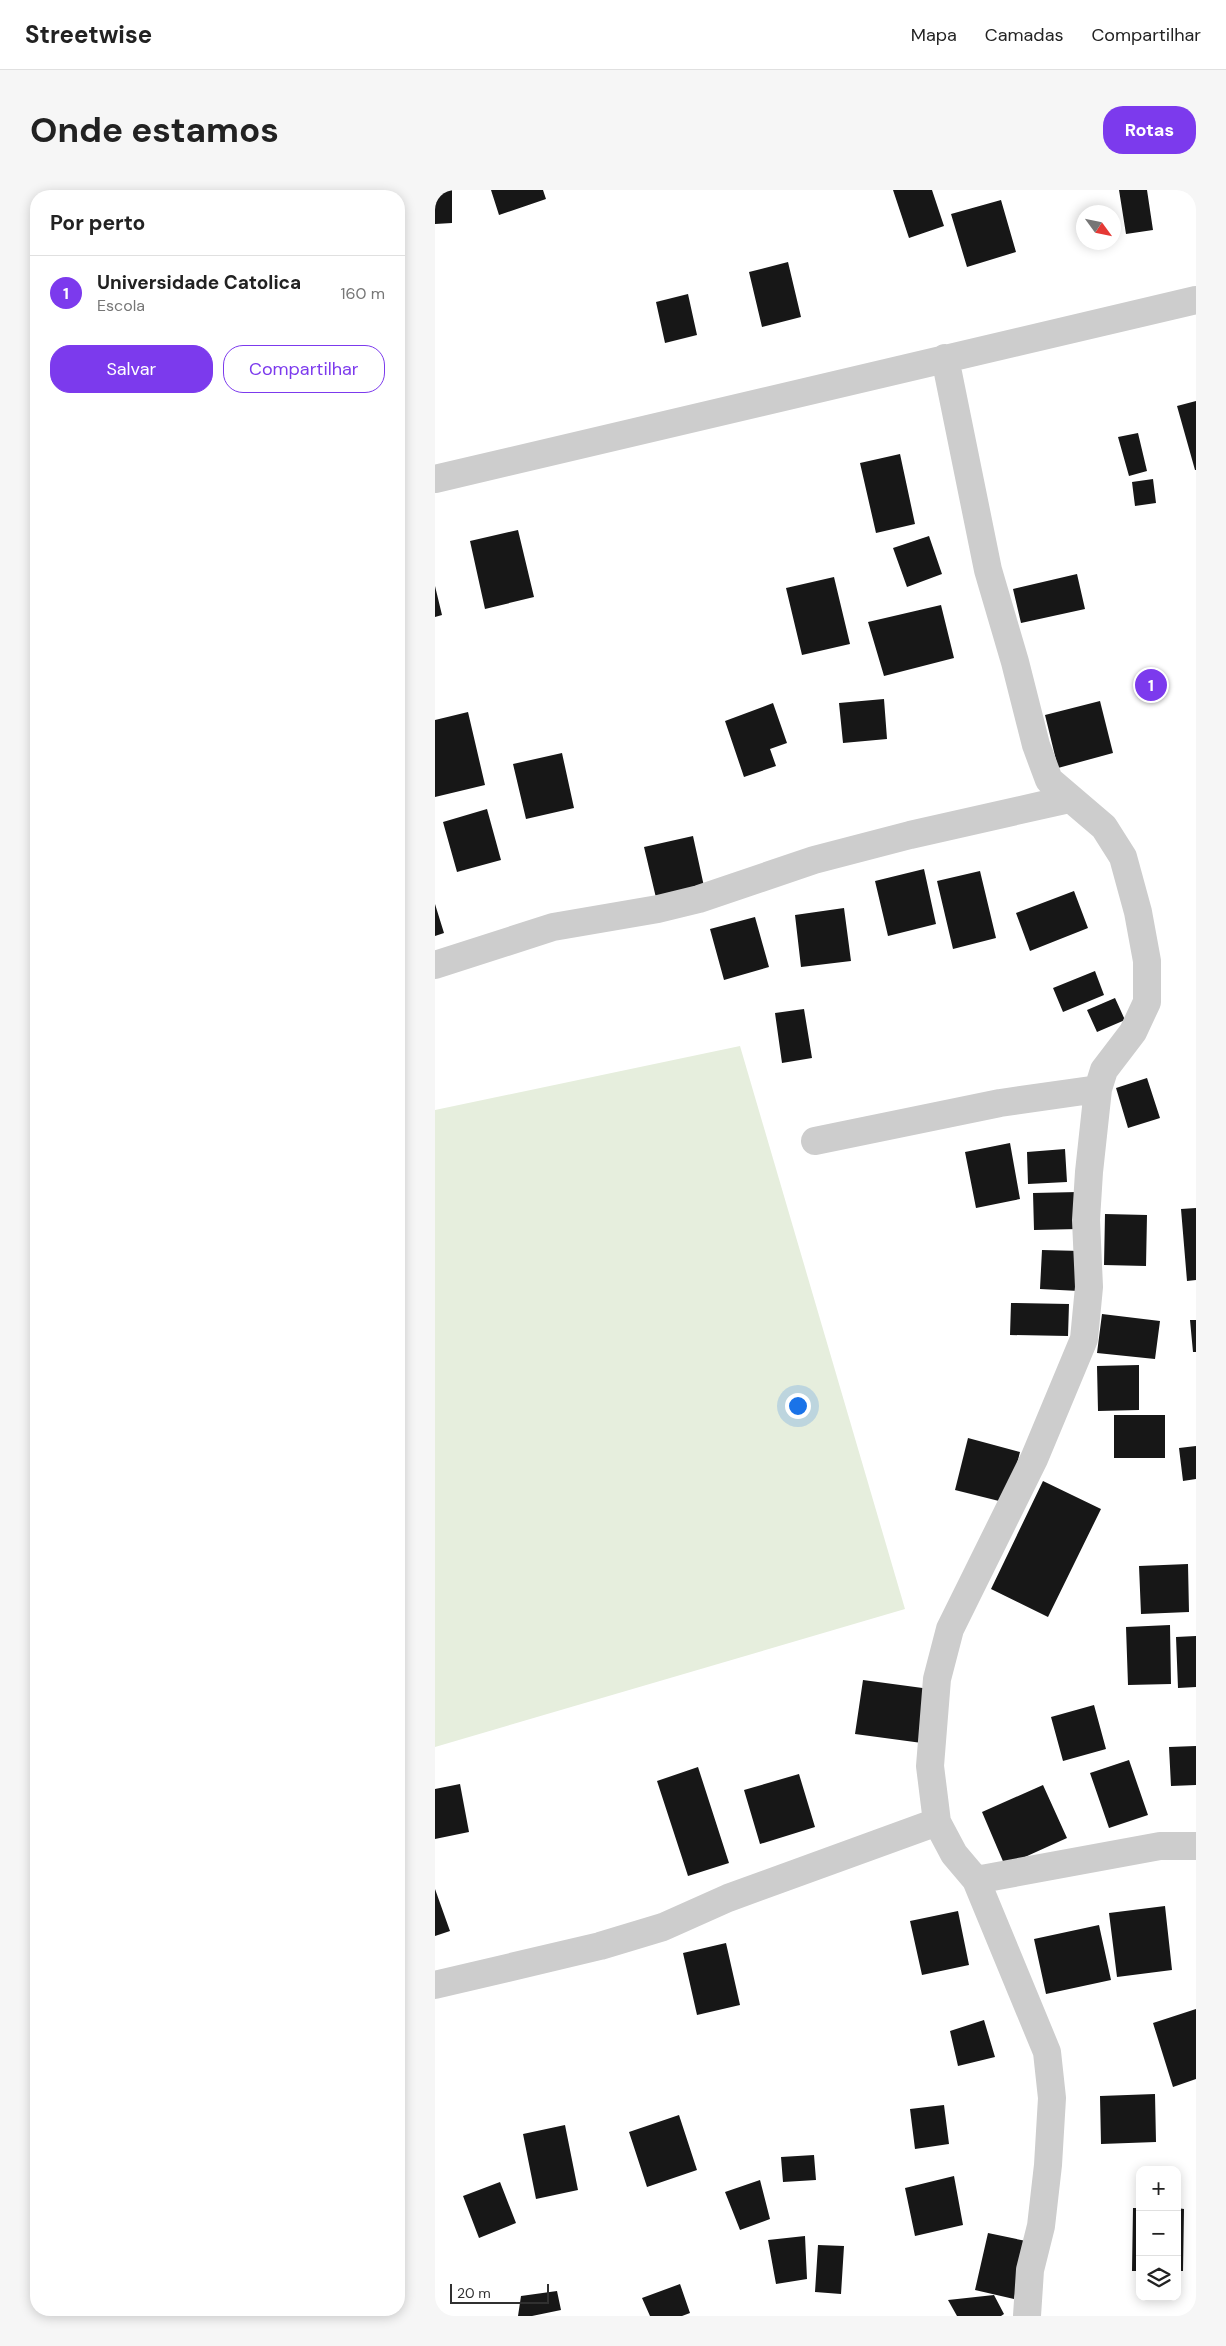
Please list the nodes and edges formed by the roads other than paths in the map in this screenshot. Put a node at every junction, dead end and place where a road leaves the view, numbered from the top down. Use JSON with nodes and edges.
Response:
{"nodes":[{"id":1,"x":1196,"y":300,"type":"edge"},
{"id":2,"x":945,"y":358,"type":"junction"},
{"id":3,"x":435,"y":479,"type":"edge"},
{"id":4,"x":1069,"y":799,"type":"junction"},
{"id":5,"x":435,"y":965,"type":"edge"},
{"id":6,"x":1098,"y":1089,"type":"junction"},
{"id":7,"x":815,"y":1141,"type":"dead end"},
{"id":8,"x":937,"y":1822,"type":"junction"},
{"id":9,"x":1196,"y":1846,"type":"edge"},
{"id":10,"x":977,"y":1880,"type":"junction"},
{"id":11,"x":435,"y":1985,"type":"edge"},
{"id":12,"x":1027,"y":2316,"type":"edge"}],
"edges":[{"from":1,"to":2,"type":"street"},
{"from":2,"to":3,"type":"street"},
{"from":2,"to":4,"type":"street"},
{"from":4,"to":5,"type":"street"},
{"from":4,"to":6,"type":"street"},
{"from":6,"to":7,"type":"street"},
{"from":6,"to":8,"type":"street"},
{"from":8,"to":10,"type":"street"},
{"from":8,"to":11,"type":"street"},
{"from":9,"to":10,"type":"street"},
{"from":10,"to":12,"type":"street"}]}
